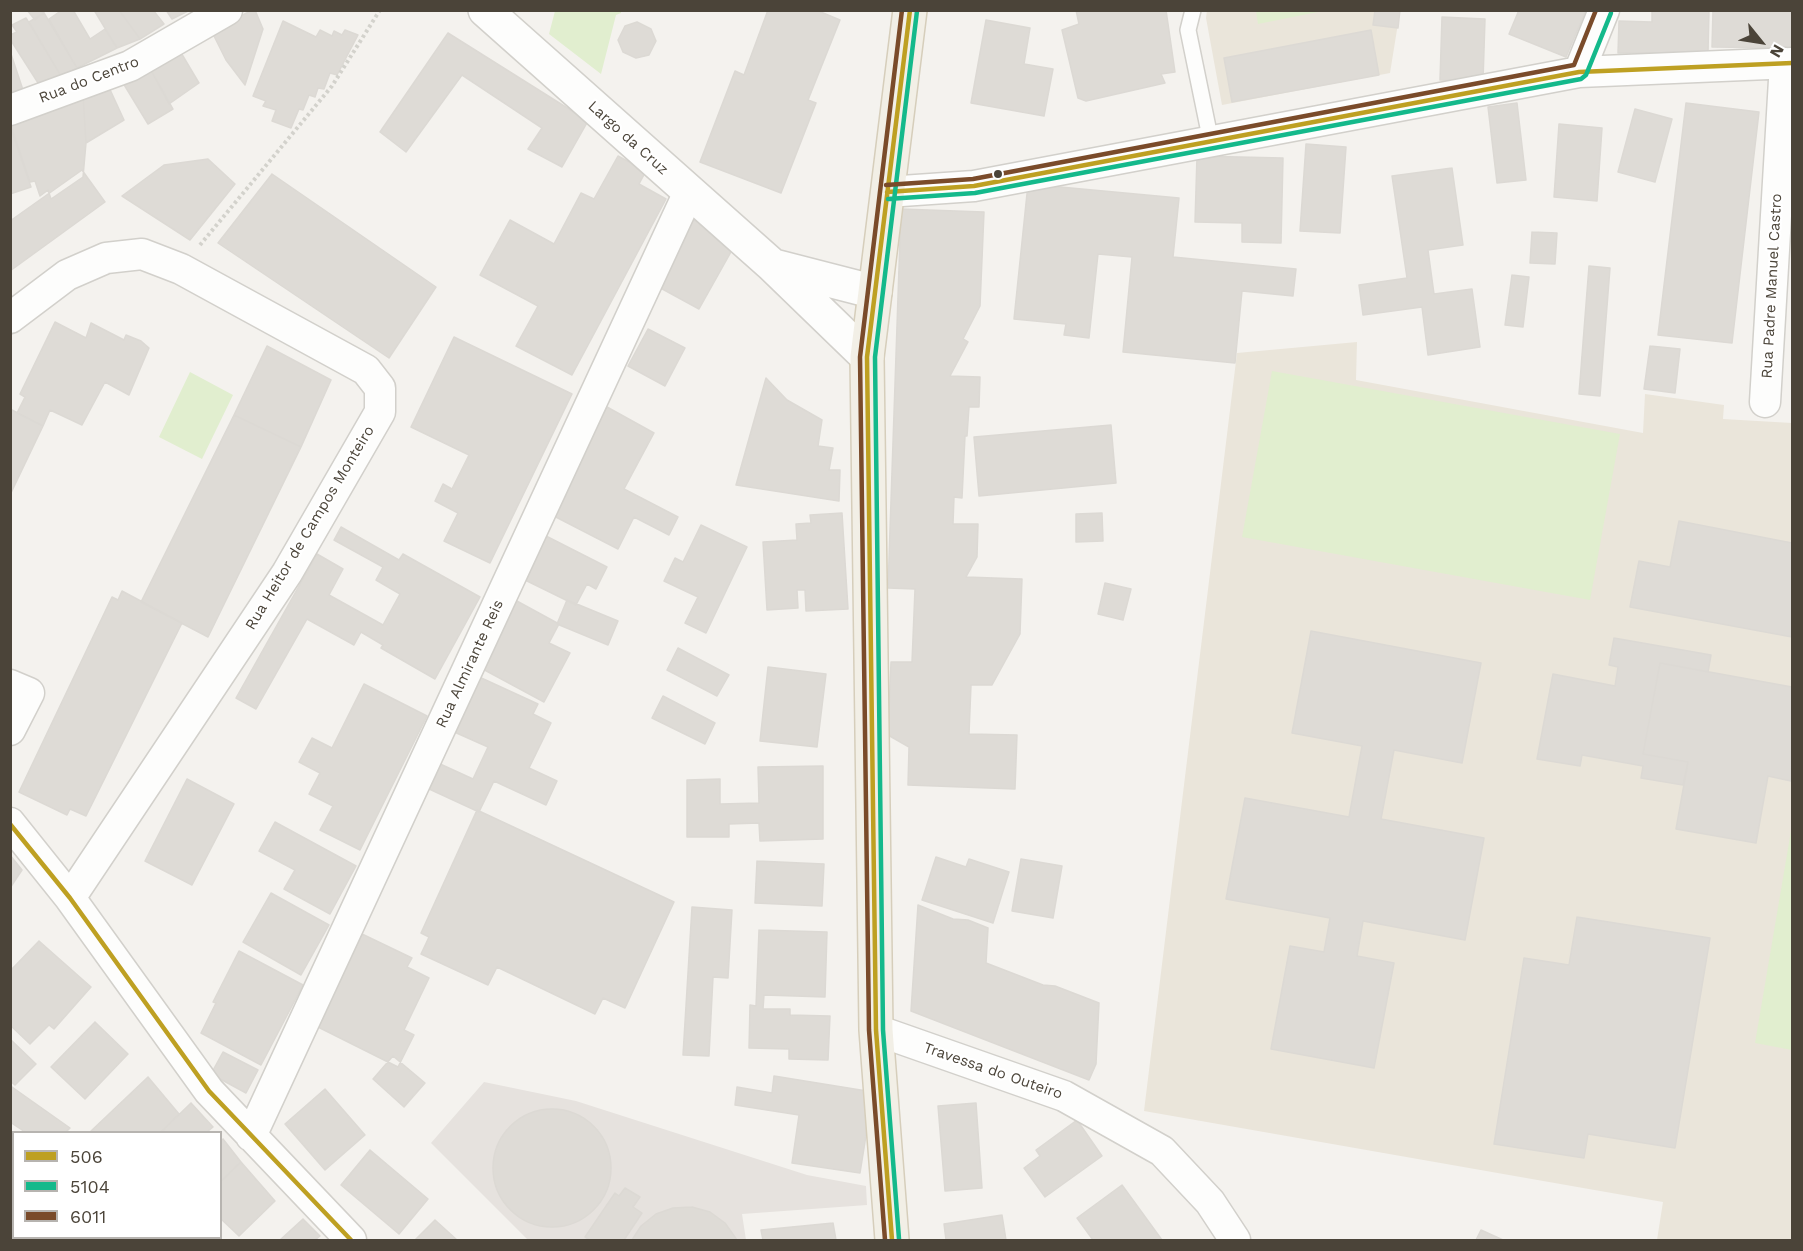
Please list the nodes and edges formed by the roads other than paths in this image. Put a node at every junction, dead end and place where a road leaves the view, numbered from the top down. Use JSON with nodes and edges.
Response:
{"nodes":[{"id":1,"x":227,"y":10,"type":"edge"},
{"id":2,"x":485,"y":10,"type":"edge"},
{"id":3,"x":910,"y":10,"type":"edge"},
{"id":4,"x":1193,"y":10,"type":"edge"},
{"id":5,"x":1604,"y":10,"type":"edge"},
{"id":6,"x":1789,"y":63,"type":"edge"},
{"id":7,"x":1579,"y":72,"type":"junction"},
{"id":8,"x":10,"y":110,"type":"edge"},
{"id":9,"x":1211,"y":142,"type":"junction"},
{"id":10,"x":689,"y":192,"type":"junction"},
{"id":11,"x":887,"y":192,"type":"junction"},
{"id":12,"x":772,"y":265,"type":"junction"},
{"id":13,"x":875,"y":292,"type":"junction"},
{"id":14,"x":10,"y":318,"type":"edge"},
{"id":15,"x":867,"y":357,"type":"junction"},
{"id":16,"x":1765,"y":402,"type":"dead end"},
{"id":17,"x":10,"y":685,"type":"edge"},
{"id":18,"x":10,"y":730,"type":"edge"},
{"id":19,"x":10,"y":823,"type":"edge"},
{"id":20,"x":70,"y":898,"type":"junction"},
{"id":21,"x":876,"y":1030,"type":"junction"},
{"id":22,"x":251,"y":1136,"type":"junction"},
{"id":23,"x":351,"y":1240,"type":"edge"},
{"id":24,"x":892,"y":1240,"type":"edge"},
{"id":25,"x":1235,"y":1240,"type":"edge"}],
"edges":[{"from":1,"to":8,"type":"street","name":"Rua do Centro"},
{"from":2,"to":10,"type":"street","name":"Largo da Cruz"},
{"from":3,"to":11,"type":"main road"},
{"from":4,"to":9,"type":"lane"},
{"from":5,"to":7,"type":"street"},
{"from":6,"to":7,"type":"street"},
{"from":6,"to":16,"type":"street","name":"Rua Padre Manuel Castro"},
{"from":7,"to":9,"type":"street"},
{"from":9,"to":11,"type":"street"},
{"from":10,"to":12,"type":"street","name":"Largo da Cruz"},
{"from":10,"to":22,"type":"street","name":"Rua Almirante Reis"},
{"from":11,"to":13,"type":"main road"},
{"from":12,"to":13,"type":"street","name":"Largo da Cruz"},
{"from":12,"to":15,"type":"street","name":"Largo da Cruz"},
{"from":13,"to":15,"type":"main road"},
{"from":14,"to":20,"type":"street","name":"Rua Heitor de Campos Monteiro"},
{"from":15,"to":21,"type":"main road"},
{"from":17,"to":18,"type":"street"},
{"from":19,"to":20,"type":"street"},
{"from":20,"to":22,"type":"street"},
{"from":21,"to":24,"type":"main road"},
{"from":21,"to":25,"type":"street","name":"Travessa do Outeiro"},
{"from":22,"to":23,"type":"street"}]}
